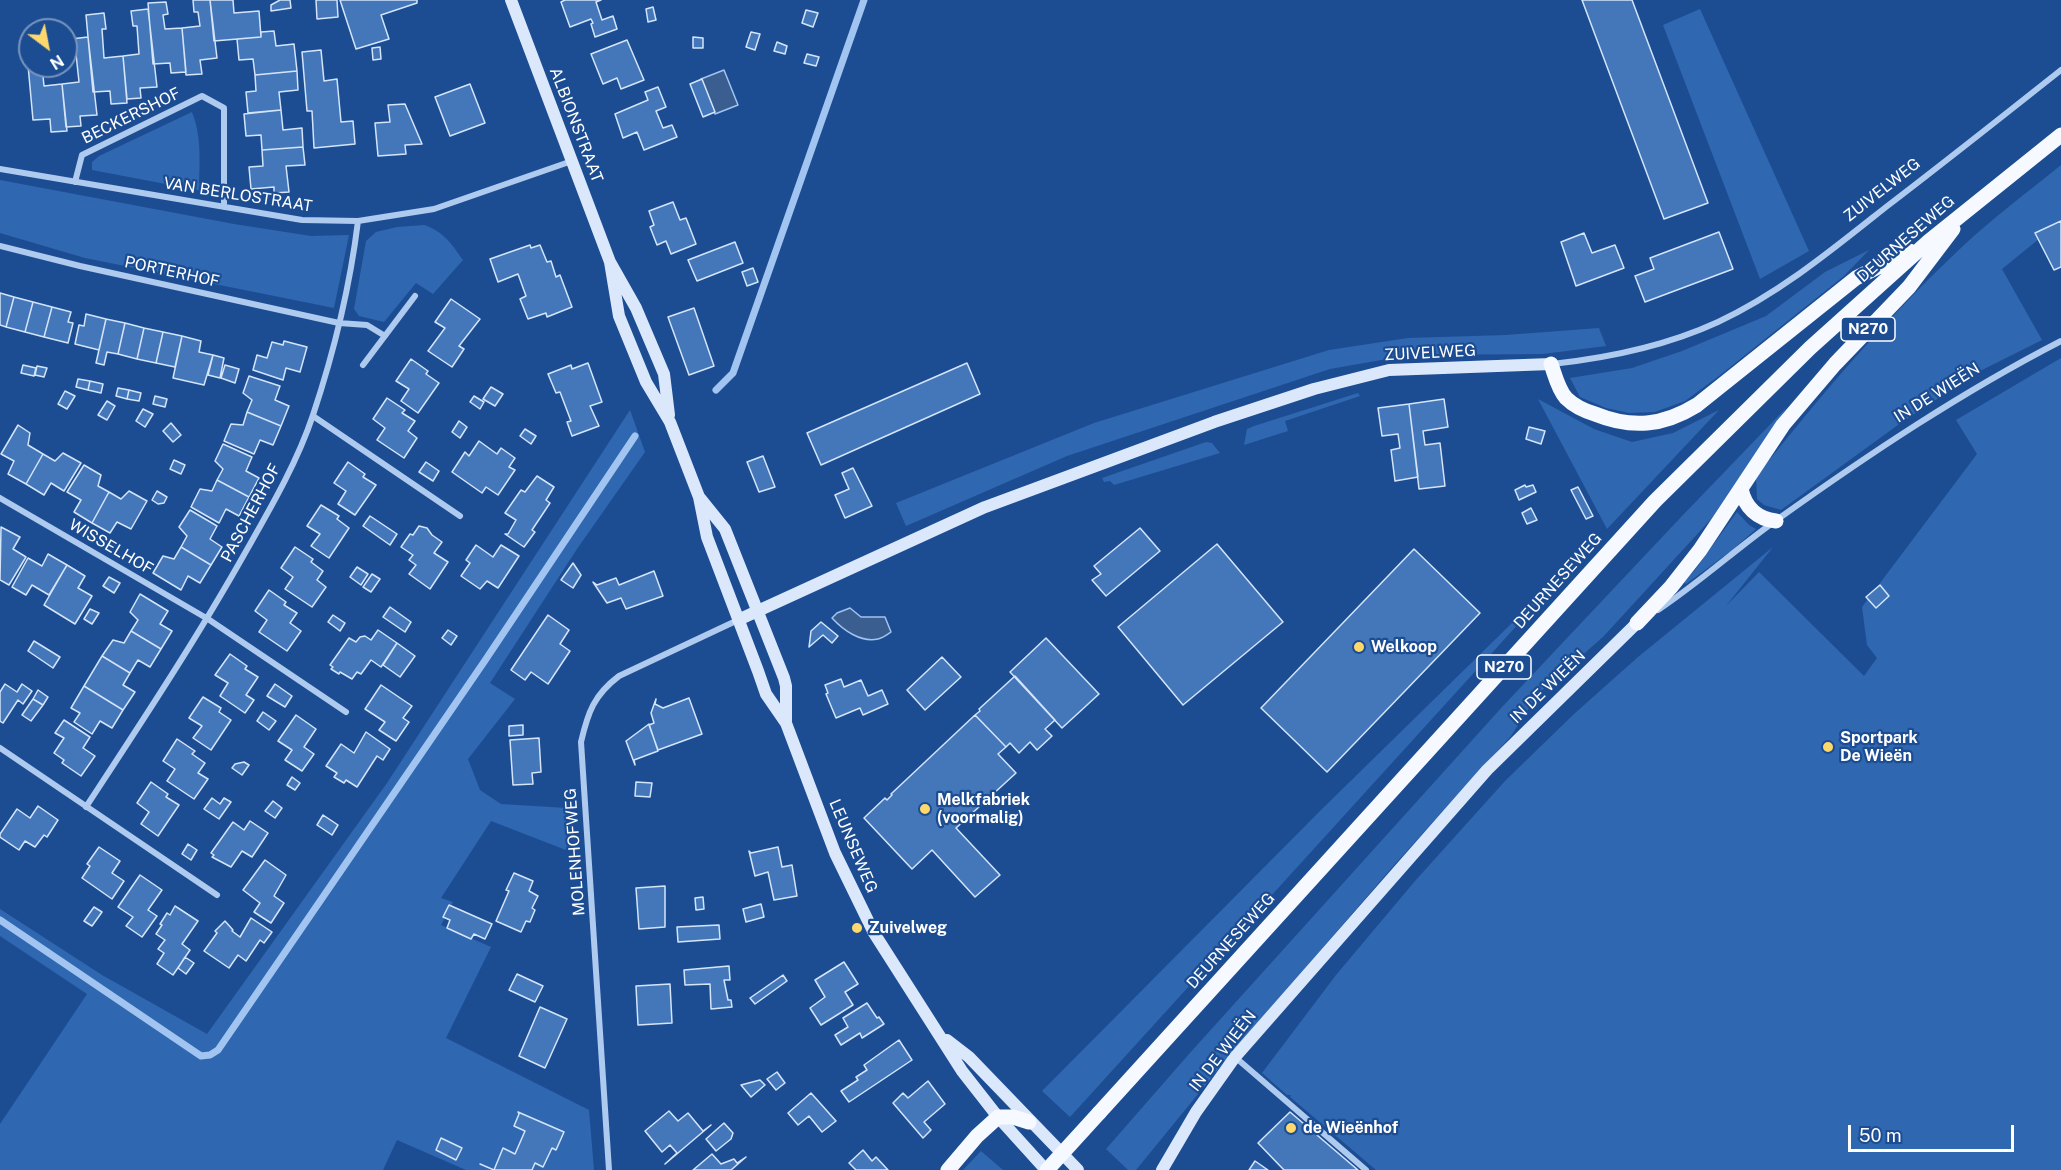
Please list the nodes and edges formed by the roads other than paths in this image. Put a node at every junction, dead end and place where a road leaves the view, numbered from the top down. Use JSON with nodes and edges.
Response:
{"nodes":[{"id":1,"x":511,"y":0,"type":"edge"},
{"id":2,"x":2061,"y":70,"type":"edge"},
{"id":3,"x":2061,"y":135,"type":"edge"},
{"id":4,"x":572,"y":161,"type":"junction"},
{"id":5,"x":0,"y":169,"type":"edge"},
{"id":6,"x":75,"y":182,"type":"junction"},
{"id":7,"x":1972,"y":206,"type":"junction"},
{"id":8,"x":224,"y":207,"type":"junction"},
{"id":9,"x":358,"y":221,"type":"junction"},
{"id":10,"x":1929,"y":241,"type":"junction"},
{"id":11,"x":0,"y":246,"type":"edge"},
{"id":12,"x":610,"y":262,"type":"junction"},
{"id":13,"x":415,"y":296,"type":"dead end"},
{"id":14,"x":339,"y":323,"type":"junction"},
{"id":15,"x":385,"y":336,"type":"junction"},
{"id":16,"x":2061,"y":341,"type":"edge"},
{"id":17,"x":1551,"y":364,"type":"junction"},
{"id":18,"x":363,"y":365,"type":"dead end"},
{"id":19,"x":313,"y":416,"type":"junction"},
{"id":20,"x":670,"y":422,"type":"junction"},
{"id":21,"x":1741,"y":489,"type":"junction"},
{"id":22,"x":699,"y":497,"type":"junction"},
{"id":23,"x":0,"y":498,"type":"edge"},
{"id":24,"x":460,"y":516,"type":"dead end"},
{"id":25,"x":1776,"y":520,"type":"junction"},
{"id":26,"x":757,"y":611,"type":"junction"},
{"id":27,"x":208,"y":619,"type":"junction"},
{"id":28,"x":738,"y":620,"type":"junction"},
{"id":29,"x":1637,"y":623,"type":"junction"},
{"id":30,"x":346,"y":712,"type":"dead end"},
{"id":31,"x":786,"y":723,"type":"junction"},
{"id":32,"x":0,"y":748,"type":"edge"},
{"id":33,"x":86,"y":807,"type":"junction"},
{"id":34,"x":217,"y":895,"type":"dead end"},
{"id":35,"x":941,"y":1036,"type":"junction"},
{"id":36,"x":1235,"y":1057,"type":"junction"},
{"id":37,"x":998,"y":1117,"type":"junction"},
{"id":38,"x":1029,"y":1122,"type":"junction"},
{"id":39,"x":609,"y":1170,"type":"edge"},
{"id":40,"x":948,"y":1170,"type":"edge"},
{"id":41,"x":1047,"y":1170,"type":"edge"},
{"id":42,"x":1078,"y":1170,"type":"edge"},
{"id":43,"x":1162,"y":1170,"type":"edge"},
{"id":44,"x":1366,"y":1170,"type":"edge"}],
"edges":[{"from":1,"to":4,"type":"main road","name":"ALBIONSTRAAT"},
{"from":2,"to":17,"type":"street","name":"ZUIVELWEG"},
{"from":3,"to":7,"type":"main road","name":"DEURNESEWEG","number":"N270"},
{"from":4,"to":9,"type":"street","name":"VAN BERLOSTRAAT"},
{"from":4,"to":12,"type":"main road","name":"ALBIONSTRAAT"},
{"from":5,"to":6,"type":"street","name":"VAN BERLOSTRAAT"},
{"from":6,"to":8,"type":"street","name":"VAN BERLOSTRAAT"},
{"from":6,"to":8,"type":"street","name":"BECKERSHOF"},
{"from":7,"to":10,"type":"main road","name":"DEURNESEWEG","number":"N270"},
{"from":7,"to":21,"type":"main road","number":"N270"},
{"from":8,"to":9,"type":"street","name":"VAN BERLOSTRAAT"},
{"from":9,"to":14,"type":"street","name":"PASCHERHOF"},
{"from":10,"to":17,"type":"main road","number":"N270"},
{"from":10,"to":41,"type":"main road","name":"DEURNESEWEG","number":"N270","bridge":true},
{"from":11,"to":14,"type":"street","name":"PORTERHOF"},
{"from":12,"to":20,"type":"main road","name":"ALBIONSTRAAT"},
{"from":12,"to":20,"type":"main road","name":"ALBIONSTRAAT"},
{"from":13,"to":15,"type":"street"},
{"from":14,"to":15,"type":"street"},
{"from":14,"to":19,"type":"street","name":"PASCHERHOF"},
{"from":15,"to":18,"type":"street"},
{"from":16,"to":25,"type":"street","name":"IN DE WIEËN"},
{"from":17,"to":26,"type":"main road","name":"ZUIVELWEG"},
{"from":19,"to":24,"type":"street"},
{"from":19,"to":27,"type":"street","name":"PASCHERHOF"},
{"from":20,"to":22,"type":"main road","name":"ALBIONSTRAAT"},
{"from":21,"to":25,"type":"main road"},
{"from":21,"to":29,"type":"main road","number":"N270"},
{"from":22,"to":26,"type":"main road","name":"ALBIONSTRAAT"},
{"from":22,"to":28,"type":"main road","name":"ALBIONSTRAAT"},
{"from":23,"to":27,"type":"street","name":"WISSELHOF"},
{"from":25,"to":29,"type":"street","name":"IN DE WIEËN"},
{"from":26,"to":28,"type":"main road","name":"ZUIVELWEG"},
{"from":26,"to":31,"type":"main road","name":"LEUNSEWEG"},
{"from":27,"to":30,"type":"street"},
{"from":27,"to":33,"type":"street","name":"PASCHERHOF"},
{"from":28,"to":31,"type":"main road","name":"LEUNSEWEG"},
{"from":28,"to":39,"type":"street","name":"MOLENHOFWEG"},
{"from":29,"to":36,"type":"main road","name":"IN DE WIEËN"},
{"from":31,"to":35,"type":"main road","name":"LEUNSEWEG"},
{"from":32,"to":33,"type":"street"},
{"from":33,"to":34,"type":"street"},
{"from":35,"to":37,"type":"main road","name":"LEUNSEWEG"},
{"from":35,"to":38,"type":"main road","name":"LEUNSEWEG"},
{"from":36,"to":43,"type":"main road","name":"IN DE WIEËN"},
{"from":36,"to":44,"type":"street"},
{"from":37,"to":38,"type":"main road"},
{"from":37,"to":40,"type":"main road"},
{"from":37,"to":41,"type":"main road","name":"LEUNSEWEG"},
{"from":38,"to":42,"type":"main road","name":"LEUNSEWEG"}]}
